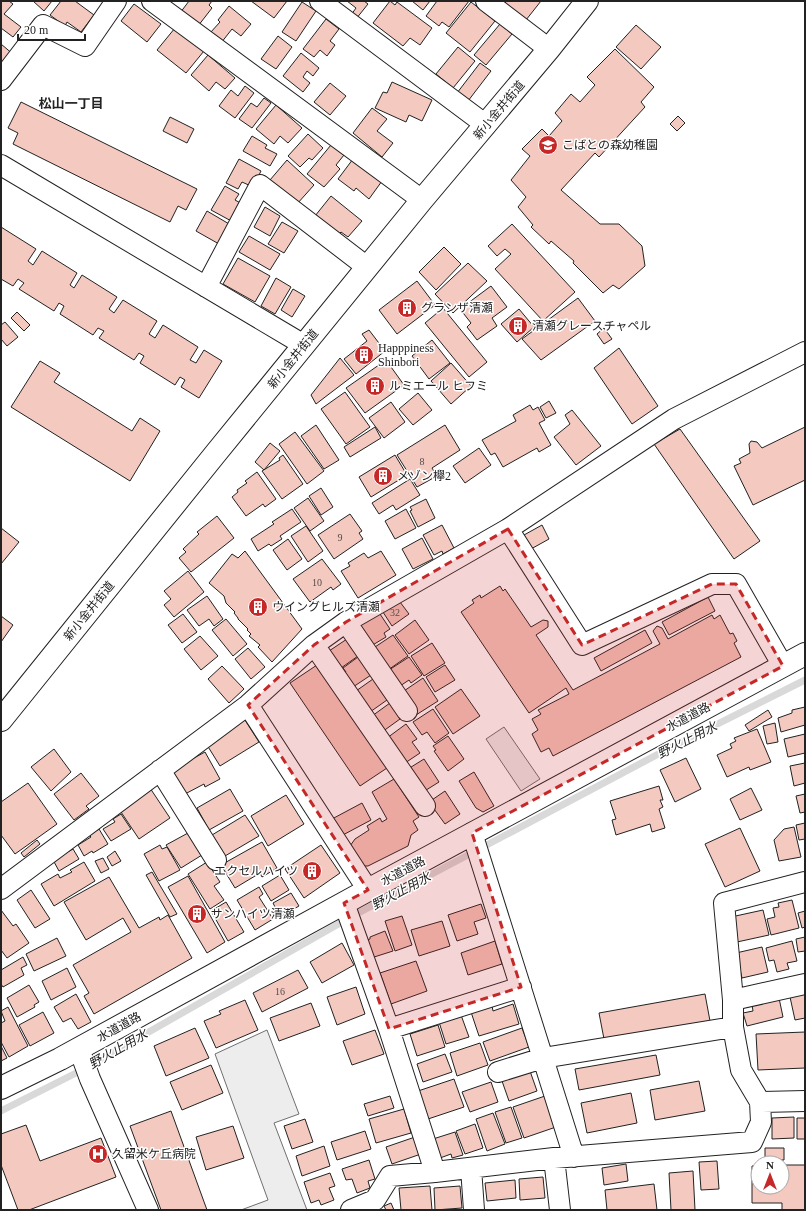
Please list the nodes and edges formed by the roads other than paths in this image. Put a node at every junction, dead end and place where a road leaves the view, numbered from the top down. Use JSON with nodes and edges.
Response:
{"nodes":[{"id":1,"x":116,"y":1,"type":"edge"},
{"id":2,"x":152,"y":1,"type":"edge"},
{"id":3,"x":320,"y":1,"type":"edge"},
{"id":4,"x":486,"y":1,"type":"edge"},
{"id":5,"x":588,"y":1,"type":"edge"},
{"id":6,"x":550,"y":49,"type":"junction"},
{"id":7,"x":1,"y":80,"type":"edge"},
{"id":8,"x":486,"y":125,"type":"junction"},
{"id":9,"x":1,"y":165,"type":"edge"},
{"id":10,"x":422,"y":200,"type":"junction"},
{"id":11,"x":367,"y":267,"type":"junction"},
{"id":12,"x":206,"y":287,"type":"junction"},
{"id":13,"x":304,"y":345,"type":"junction"},
{"id":14,"x":805,"y":352,"type":"edge"},
{"id":15,"x":508,"y":529,"type":"junction"},
{"id":16,"x":346,"y":622,"type":"junction"},
{"id":17,"x":314,"y":645,"type":"junction"},
{"id":18,"x":805,"y":654,"type":"edge"},
{"id":19,"x":783,"y":666,"type":"junction"},
{"id":20,"x":248,"y":705,"type":"junction"},
{"id":21,"x":407,"y":711,"type":"dead end"},
{"id":22,"x":1,"y":720,"type":"edge"},
{"id":23,"x":160,"y":770,"type":"junction"},
{"id":24,"x":425,"y":806,"type":"dead end"},
{"id":25,"x":476,"y":845,"type":"junction"},
{"id":26,"x":216,"y":860,"type":"dead end"},
{"id":27,"x":805,"y":882,"type":"edge"},
{"id":28,"x":1,"y":889,"type":"edge"},
{"id":29,"x":368,"y":890,"type":"junction"},
{"id":30,"x":348,"y":914,"type":"junction"},
{"id":31,"x":805,"y":984,"type":"edge"},
{"id":32,"x":521,"y":987,"type":"junction"},
{"id":33,"x":734,"y":1000,"type":"junction"},
{"id":34,"x":734,"y":1027,"type":"junction"},
{"id":35,"x":389,"y":1030,"type":"junction"},
{"id":36,"x":543,"y":1058,"type":"junction"},
{"id":37,"x":84,"y":1063,"type":"junction"},
{"id":38,"x":498,"y":1072,"type":"dead end"},
{"id":39,"x":1,"y":1088,"type":"edge"},
{"id":40,"x":805,"y":1101,"type":"edge"},
{"id":41,"x":760,"y":1102,"type":"junction"},
{"id":42,"x":574,"y":1157,"type":"junction"},
{"id":43,"x":554,"y":1158,"type":"junction"},
{"id":44,"x":471,"y":1168,"type":"junction"},
{"id":45,"x":435,"y":1172,"type":"junction"},
{"id":46,"x":148,"y":1210,"type":"edge"},
{"id":47,"x":350,"y":1210,"type":"edge"},
{"id":48,"x":474,"y":1210,"type":"edge"},
{"id":49,"x":560,"y":1210,"type":"edge"}],
"edges":[{"from":1,"to":7,"type":"street"},
{"from":2,"to":10,"type":"street"},
{"from":3,"to":8,"type":"street"},
{"from":4,"to":6,"type":"street"},
{"from":5,"to":6,"type":"main road","name":"新小金井街道"},
{"from":6,"to":8,"type":"main road","name":"新小金井街道"},
{"from":8,"to":10,"type":"main road","name":"新小金井街道"},
{"from":9,"to":12,"type":"street"},
{"from":10,"to":11,"type":"main road","name":"新小金井街道"},
{"from":11,"to":12,"type":"street"},
{"from":11,"to":13,"type":"main road","name":"新小金井街道"},
{"from":12,"to":13,"type":"street"},
{"from":13,"to":22,"type":"main road","name":"新小金井街道"},
{"from":14,"to":15,"type":"street"},
{"from":15,"to":16,"type":"street"},
{"from":15,"to":19,"type":"street"},
{"from":16,"to":17,"type":"street"},
{"from":16,"to":21,"type":"street"},
{"from":17,"to":20,"type":"street"},
{"from":17,"to":24,"type":"street"},
{"from":18,"to":19,"type":"main road","name":"水道道路"},
{"from":19,"to":25,"type":"main road","name":"水道道路"},
{"from":20,"to":23,"type":"street"},
{"from":20,"to":29,"type":"street"},
{"from":23,"to":26,"type":"street"},
{"from":23,"to":28,"type":"street"},
{"from":25,"to":29,"type":"main road","name":"水道道路"},
{"from":25,"to":32,"type":"street"},
{"from":27,"to":33,"type":"street"},
{"from":29,"to":30,"type":"main road","name":"水道道路"},
{"from":30,"to":35,"type":"street"},
{"from":30,"to":37,"type":"main road","name":"水道道路"},
{"from":31,"to":33,"type":"street"},
{"from":32,"to":35,"type":"street"},
{"from":32,"to":36,"type":"street"},
{"from":33,"to":34,"type":"street"},
{"from":34,"to":36,"type":"street"},
{"from":34,"to":41,"type":"street"},
{"from":35,"to":45,"type":"street"},
{"from":36,"to":38,"type":"street"},
{"from":36,"to":42,"type":"street"},
{"from":37,"to":39,"type":"main road","name":"水道道路"},
{"from":37,"to":46,"type":"street"},
{"from":40,"to":41,"type":"street"},
{"from":41,"to":42,"type":"street"},
{"from":42,"to":43,"type":"street"},
{"from":43,"to":44,"type":"street"},
{"from":43,"to":49,"type":"street"},
{"from":44,"to":45,"type":"street"},
{"from":44,"to":48,"type":"street"},
{"from":45,"to":47,"type":"street"}]}
